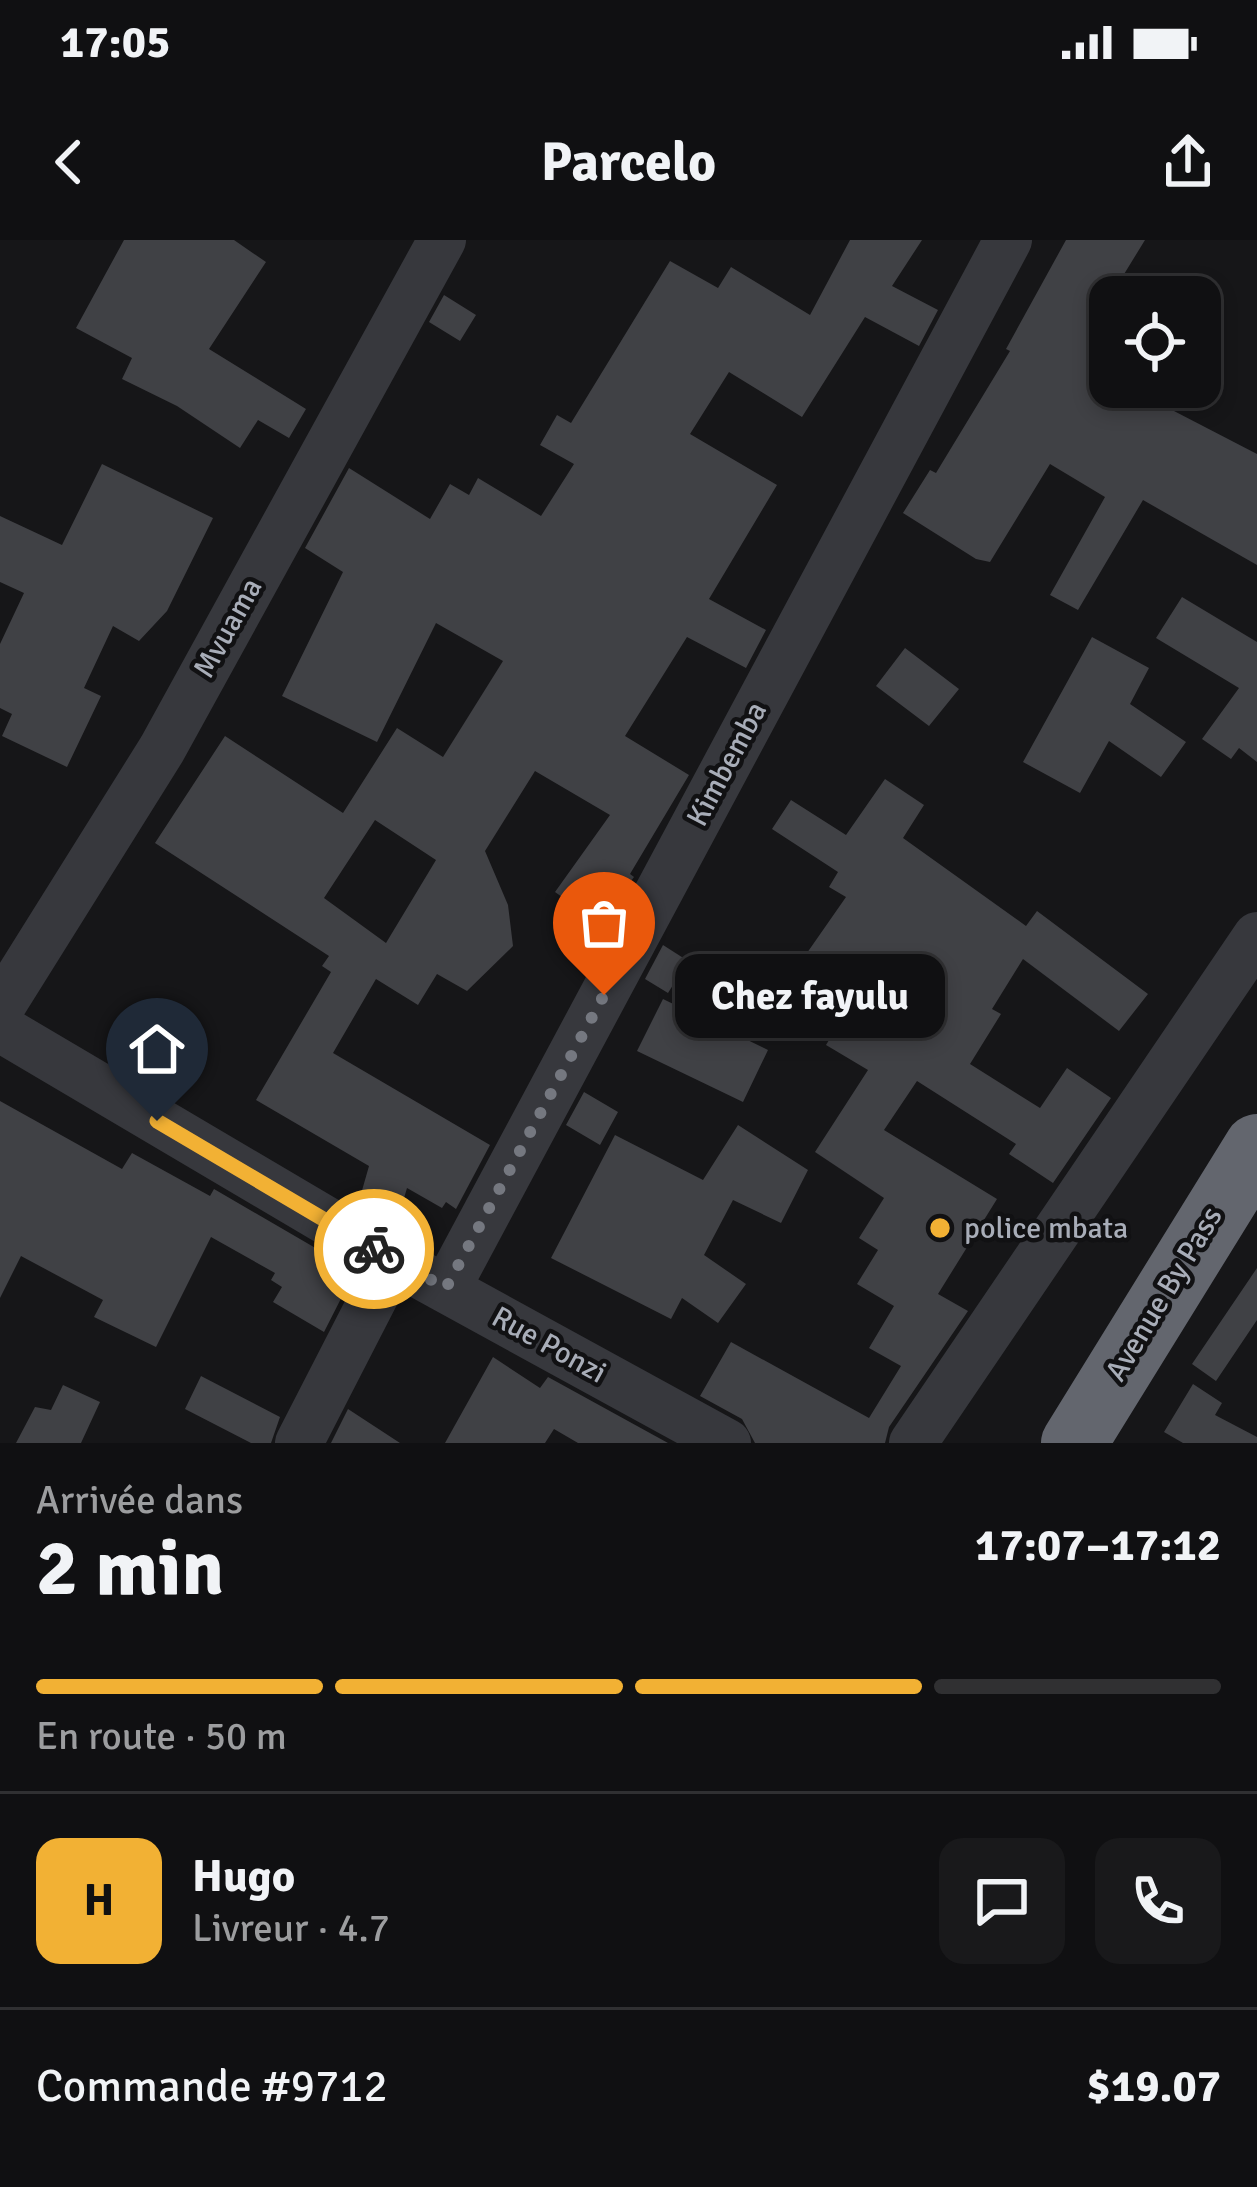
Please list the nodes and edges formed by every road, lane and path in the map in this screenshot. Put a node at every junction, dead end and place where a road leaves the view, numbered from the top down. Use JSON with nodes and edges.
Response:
{"nodes":[{"id":1,"x":442,"y":240,"type":"edge"},
{"id":2,"x":1008,"y":240,"type":"edge"},
{"id":3,"x":1257,"y":936,"type":"edge"},
{"id":4,"x":0,"y":1008,"type":"edge"},
{"id":5,"x":0,"y":1028,"type":"edge"},
{"id":6,"x":1257,"y":1147,"type":"edge"},
{"id":7,"x":393,"y":1261,"type":"junction"},
{"id":8,"x":446,"y":1288,"type":"junction"},
{"id":9,"x":299,"y":1443,"type":"edge"},
{"id":10,"x":727,"y":1443,"type":"edge"},
{"id":11,"x":913,"y":1443,"type":"edge"},
{"id":12,"x":1074,"y":1443,"type":"edge"}],
"edges":[{"from":1,"to":4,"type":"street","name":"Mvuama"},
{"from":2,"to":8,"type":"street","name":"Kimbemba"},
{"from":3,"to":11,"type":"street"},
{"from":5,"to":7,"type":"street","name":"Rue Ponzi"},
{"from":6,"to":12,"type":"highway","name":"Avenue By Pass"},
{"from":7,"to":8,"type":"street","name":"Rue Ponzi"},
{"from":7,"to":9,"type":"street"},
{"from":8,"to":10,"type":"street","name":"Rue Ponzi"}]}
